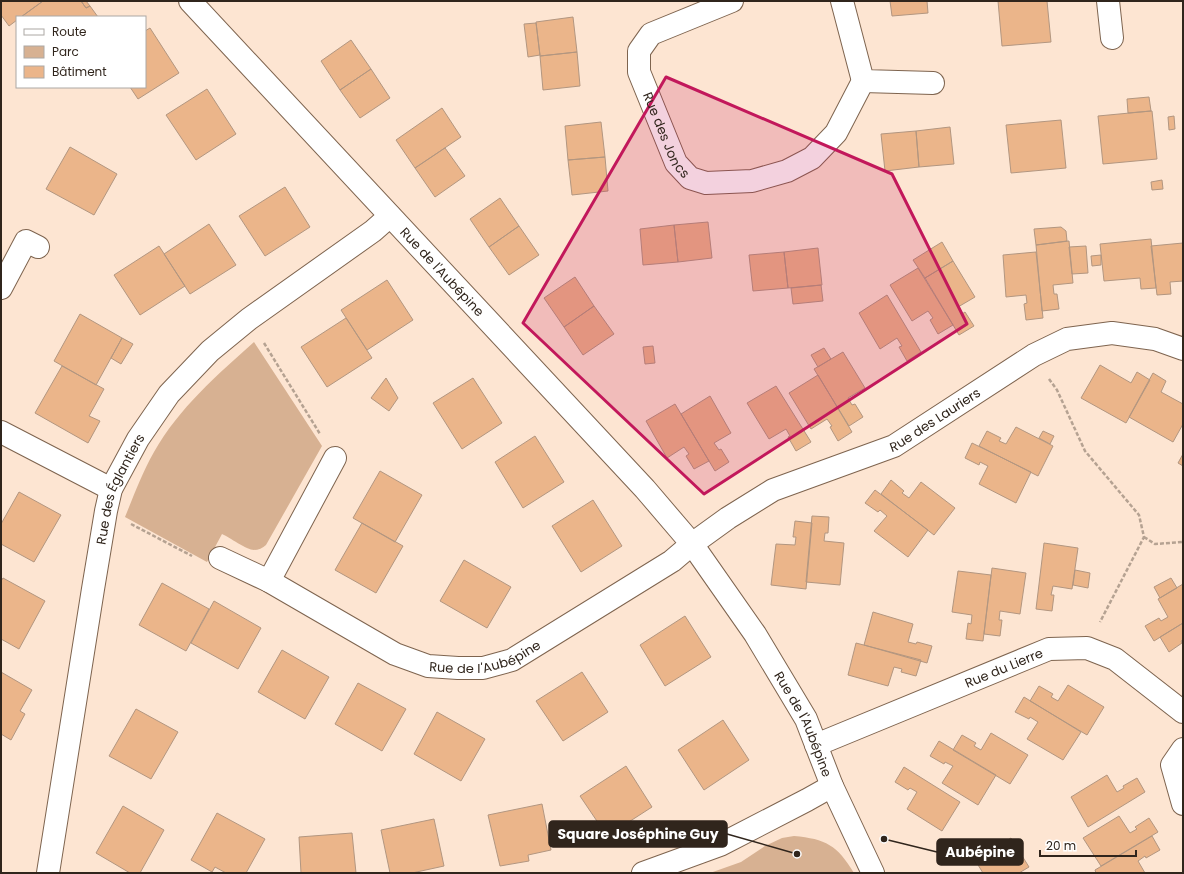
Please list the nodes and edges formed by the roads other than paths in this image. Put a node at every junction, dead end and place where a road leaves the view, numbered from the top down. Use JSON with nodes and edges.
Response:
{"nodes":[{"id":1,"x":190,"y":1,"type":"edge"},
{"id":2,"x":732,"y":1,"type":"edge"},
{"id":3,"x":842,"y":1,"type":"edge"},
{"id":4,"x":1108,"y":1,"type":"edge"},
{"id":5,"x":1112,"y":38,"type":"dead end"},
{"id":6,"x":863,"y":81,"type":"junction"},
{"id":7,"x":933,"y":83,"type":"dead end"},
{"id":8,"x":390,"y":216,"type":"junction"},
{"id":9,"x":38,"y":247,"type":"dead end"},
{"id":10,"x":1,"y":288,"type":"edge"},
{"id":11,"x":1183,"y":349,"type":"edge"},
{"id":12,"x":1,"y":432,"type":"edge"},
{"id":13,"x":335,"y":458,"type":"road end"},
{"id":14,"x":111,"y":489,"type":"junction"},
{"id":15,"x":692,"y":544,"type":"junction"},
{"id":16,"x":220,"y":558,"type":"road end"},
{"id":17,"x":269,"y":580,"type":"junction"},
{"id":18,"x":1183,"y":712,"type":"edge"},
{"id":19,"x":816,"y":744,"type":"junction"},
{"id":20,"x":1183,"y":749,"type":"edge"},
{"id":21,"x":832,"y":786,"type":"junction"},
{"id":22,"x":1183,"y":804,"type":"edge"},
{"id":23,"x":48,"y":873,"type":"edge"},
{"id":24,"x":643,"y":873,"type":"edge"},
{"id":25,"x":873,"y":873,"type":"edge"}],
"edges":[{"from":1,"to":8,"type":"street","name":"Rue de l'Aubépine"},
{"from":2,"to":6,"type":"street","name":"Rue des Joncs"},
{"from":3,"to":6,"type":"street"},
{"from":4,"to":5,"type":"street"},
{"from":6,"to":7,"type":"street"},
{"from":8,"to":14,"type":"street","name":"Rue des Églantiers"},
{"from":8,"to":15,"type":"street","name":"Rue de l'Aubépine"},
{"from":9,"to":10,"type":"street"},
{"from":11,"to":15,"type":"street","name":"Rue des Lauriers"},
{"from":12,"to":14,"type":"street"},
{"from":13,"to":17,"type":"street"},
{"from":14,"to":23,"type":"street","name":"Rue des Églantiers"},
{"from":15,"to":17,"type":"street","name":"Rue de l'Aubépine"},
{"from":15,"to":19,"type":"street","name":"Rue de l'Aubépine"},
{"from":16,"to":17,"type":"street","name":"Rue de l'Aubépine"},
{"from":18,"to":19,"type":"street","name":"Rue du Lierre"},
{"from":19,"to":21,"type":"street","name":"Rue de l'Aubépine"},
{"from":20,"to":22,"type":"street"},
{"from":21,"to":24,"type":"street"},
{"from":21,"to":25,"type":"street","name":"Rue de l'Aubépine"}]}
